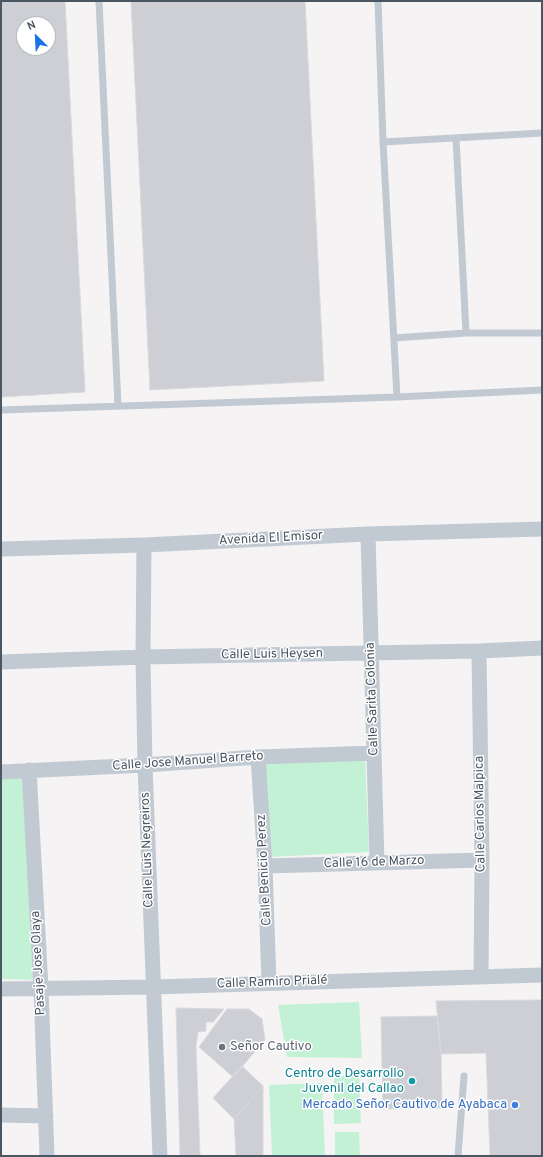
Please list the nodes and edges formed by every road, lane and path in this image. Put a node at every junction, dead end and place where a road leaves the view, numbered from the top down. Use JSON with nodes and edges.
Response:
{"nodes":[{"id":1,"x":99,"y":1,"type":"edge"},
{"id":2,"x":378,"y":1,"type":"edge"},
{"id":3,"x":542,"y":133,"type":"edge"},
{"id":4,"x":456,"y":138,"type":"junction"},
{"id":5,"x":383,"y":142,"type":"junction"},
{"id":6,"x":542,"y":332,"type":"edge"},
{"id":7,"x":466,"y":333,"type":"junction"},
{"id":8,"x":394,"y":338,"type":"junction"},
{"id":9,"x":542,"y":390,"type":"edge"},
{"id":10,"x":398,"y":397,"type":"junction"},
{"id":11,"x":118,"y":405,"type":"junction"},
{"id":12,"x":1,"y":410,"type":"edge"},
{"id":13,"x":542,"y":529,"type":"edge"},
{"id":14,"x":368,"y":534,"type":"junction"},
{"id":15,"x":144,"y":544,"type":"junction"},
{"id":16,"x":1,"y":549,"type":"edge"},
{"id":17,"x":542,"y":648,"type":"edge"},
{"id":18,"x":479,"y":651,"type":"junction"},
{"id":19,"x":372,"y":654,"type":"junction"},
{"id":20,"x":143,"y":657,"type":"junction"},
{"id":21,"x":1,"y":662,"type":"edge"},
{"id":22,"x":374,"y":753,"type":"junction"},
{"id":23,"x":258,"y":757,"type":"junction"},
{"id":24,"x":145,"y":765,"type":"junction"},
{"id":25,"x":30,"y":770,"type":"junction"},
{"id":26,"x":1,"y":772,"type":"edge"},
{"id":27,"x":482,"y":860,"type":"junction"},
{"id":28,"x":378,"y":864,"type":"junction"},
{"id":29,"x":265,"y":866,"type":"junction"},
{"id":30,"x":542,"y":975,"type":"edge"},
{"id":31,"x":481,"y":977,"type":"junction"},
{"id":32,"x":269,"y":983,"type":"junction"},
{"id":33,"x":154,"y":987,"type":"junction"},
{"id":34,"x":41,"y":988,"type":"junction"},
{"id":35,"x":1,"y":989,"type":"edge"},
{"id":36,"x":464,"y":1076,"type":"dead end"},
{"id":37,"x":1,"y":1115,"type":"edge"},
{"id":38,"x":46,"y":1116,"type":"junction"},
{"id":39,"x":47,"y":1156,"type":"edge"},
{"id":40,"x":160,"y":1156,"type":"edge"},
{"id":41,"x":458,"y":1156,"type":"edge"}],
"edges":[{"from":1,"to":11,"type":"lane"},
{"from":2,"to":5,"type":"lane"},
{"from":3,"to":4,"type":"lane"},
{"from":4,"to":5,"type":"lane"},
{"from":4,"to":7,"type":"lane"},
{"from":5,"to":8,"type":"lane"},
{"from":6,"to":7,"type":"lane"},
{"from":7,"to":8,"type":"lane"},
{"from":8,"to":10,"type":"lane"},
{"from":9,"to":10,"type":"lane"},
{"from":10,"to":11,"type":"lane"},
{"from":11,"to":12,"type":"lane"},
{"from":13,"to":14,"type":"street","name":"Avenida El Emisor"},
{"from":14,"to":15,"type":"street","name":"Avenida El Emisor"},
{"from":14,"to":19,"type":"street","name":"Calle Sarita Colonia"},
{"from":15,"to":16,"type":"street","name":"Avenida El Emisor"},
{"from":15,"to":20,"type":"street","name":"Calle Luis Negreiros"},
{"from":17,"to":18,"type":"street","name":"Calle Luis Heysen"},
{"from":18,"to":19,"type":"street","name":"Calle Luis Heysen"},
{"from":18,"to":27,"type":"street","name":"Calle Carlos Malpica"},
{"from":19,"to":20,"type":"street","name":"Calle Luis Heysen"},
{"from":19,"to":22,"type":"street","name":"Calle Sarita Colonia"},
{"from":20,"to":21,"type":"street","name":"Calle Luis Heysen"},
{"from":20,"to":24,"type":"street","name":"Calle Luis Negreiros"},
{"from":22,"to":23,"type":"street","name":"Calle Jose Manuel Barreto"},
{"from":22,"to":28,"type":"street","name":"Calle Sarita Colonia"},
{"from":23,"to":24,"type":"street","name":"Calle Jose Manuel Barreto"},
{"from":23,"to":29,"type":"street","name":"Calle Benicio Perez"},
{"from":24,"to":25,"type":"street","name":"Calle Jose Manuel Barreto"},
{"from":24,"to":33,"type":"street","name":"Calle Luis Negreiros"},
{"from":25,"to":26,"type":"street","name":"Calle Jose Manuel Barreto"},
{"from":25,"to":34,"type":"street","name":"Pasaje Jose Olaya"},
{"from":27,"to":28,"type":"street","name":"Calle 16 de Marzo"},
{"from":27,"to":31,"type":"street","name":"Calle Carlos Malpica"},
{"from":28,"to":29,"type":"street","name":"Calle 16 de Marzo"},
{"from":29,"to":32,"type":"street","name":"Calle Benicio Perez"},
{"from":30,"to":31,"type":"street","name":"Calle Ramiro Prialé"},
{"from":31,"to":32,"type":"street","name":"Calle Ramiro Prialé"},
{"from":32,"to":33,"type":"street","name":"Calle Ramiro Prialé"},
{"from":33,"to":34,"type":"street","name":"Calle Ramiro Prialé"},
{"from":33,"to":40,"type":"street","name":"Calle Luis Negreiros"},
{"from":34,"to":35,"type":"street","name":"Calle Ramiro Prialé"},
{"from":34,"to":38,"type":"street","name":"Pasaje Jose Olaya"},
{"from":36,"to":41,"type":"lane"},
{"from":37,"to":38,"type":"street"},
{"from":38,"to":39,"type":"street","name":"Pasaje Jose Olaya"}]}
